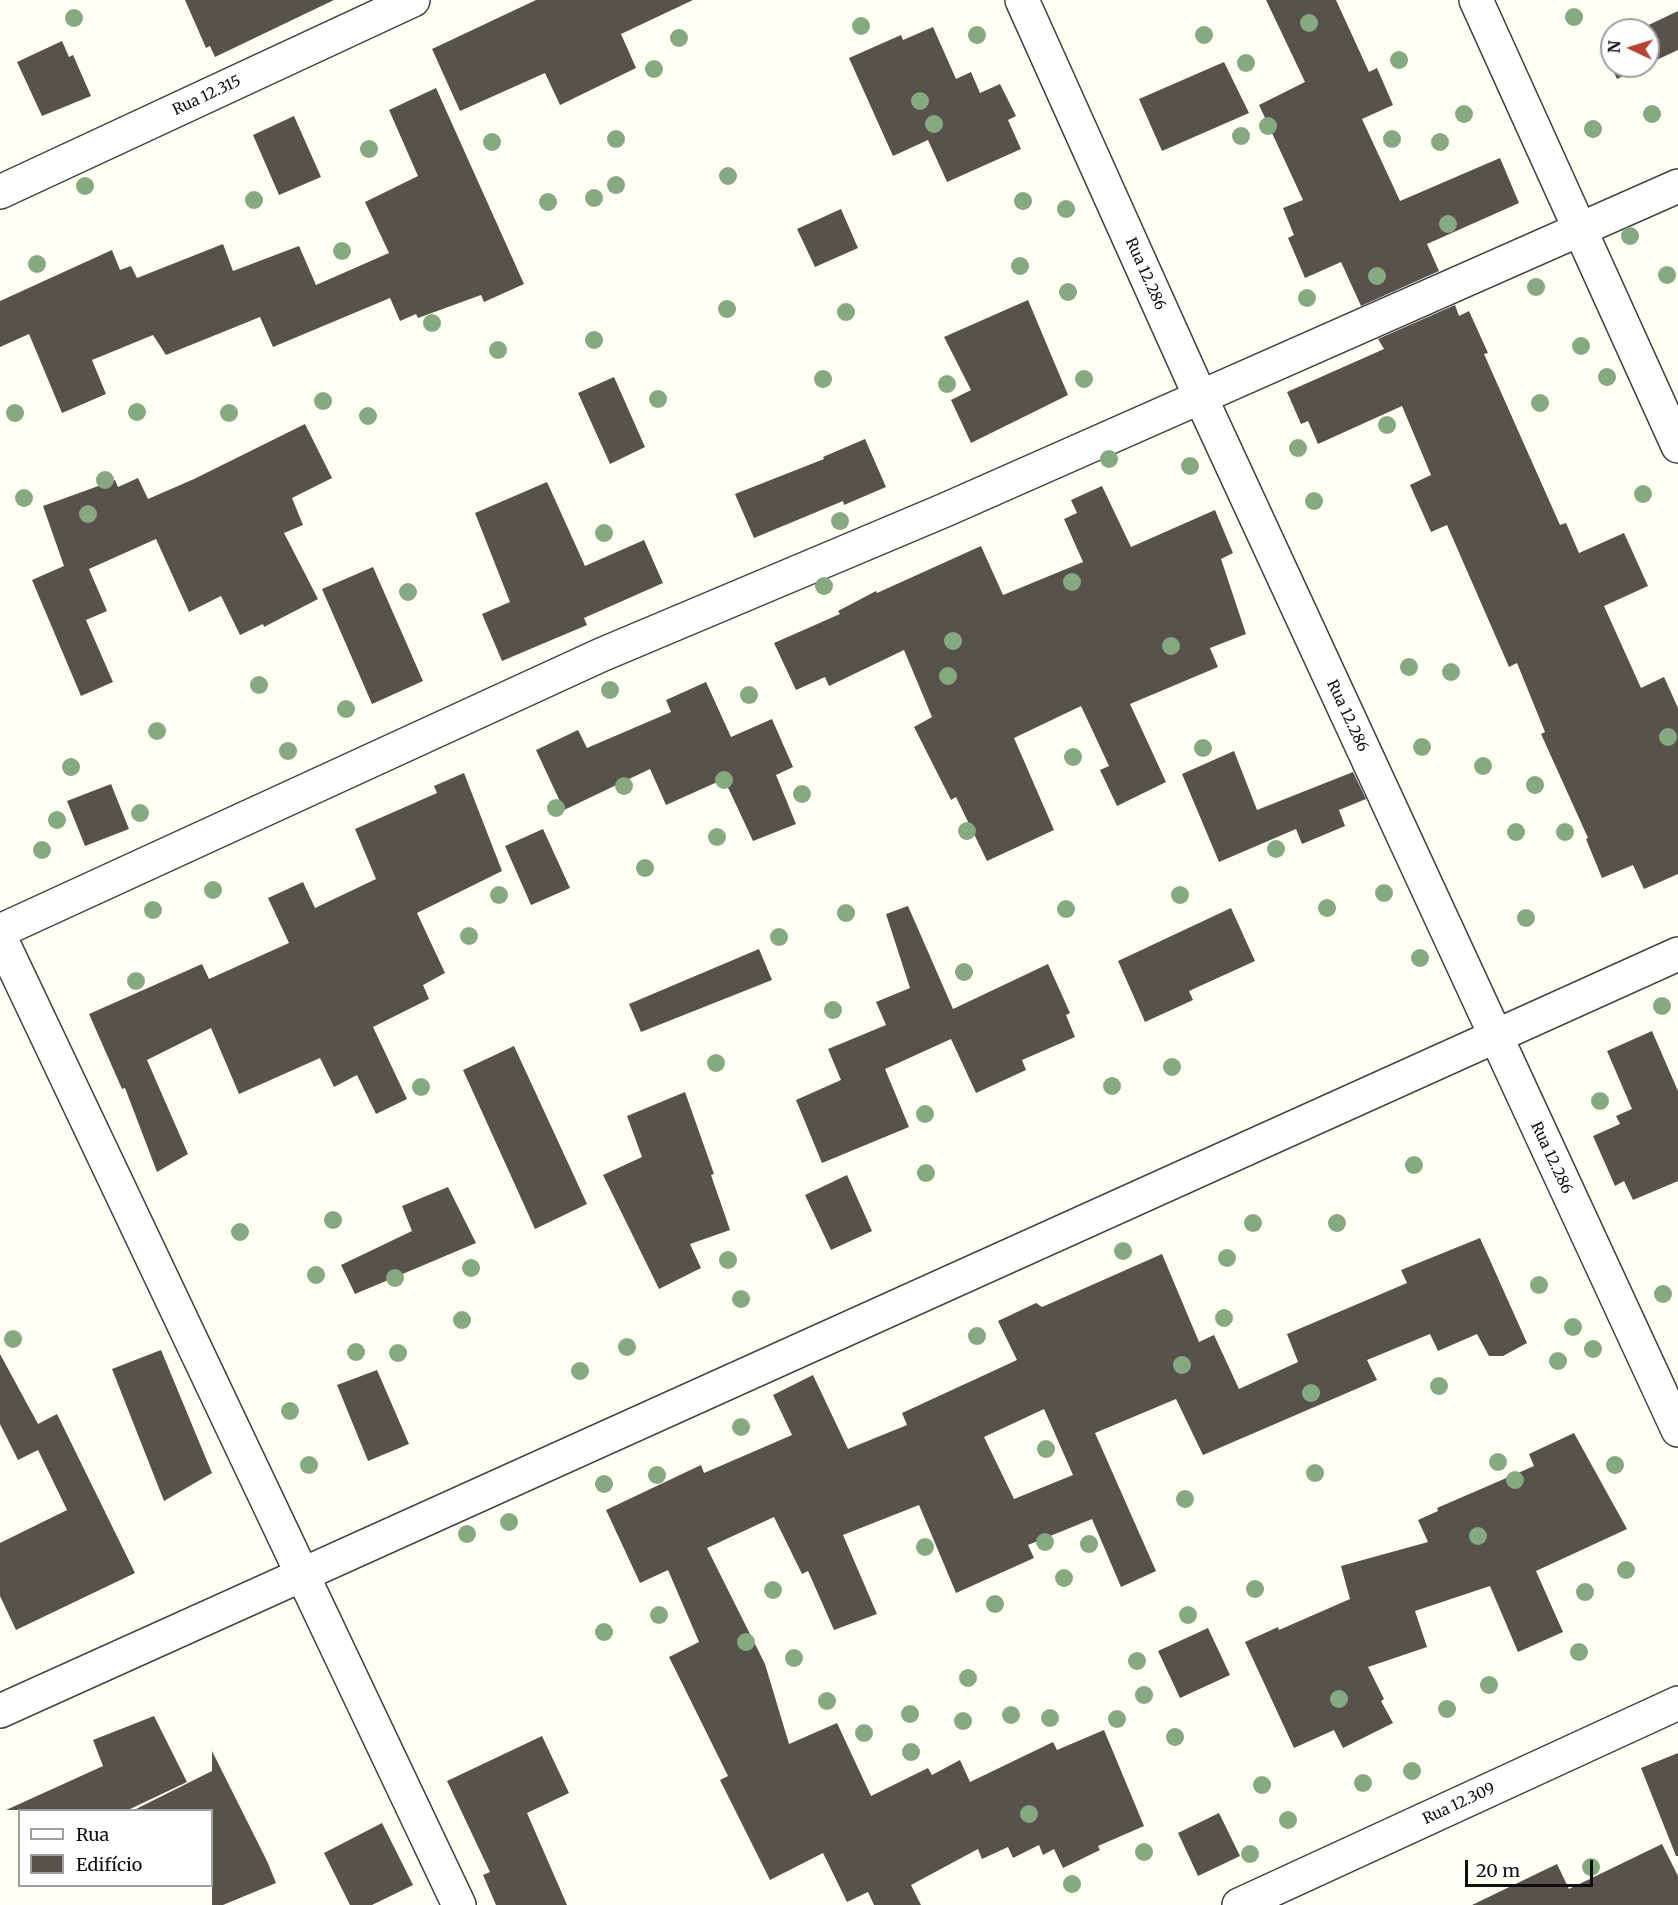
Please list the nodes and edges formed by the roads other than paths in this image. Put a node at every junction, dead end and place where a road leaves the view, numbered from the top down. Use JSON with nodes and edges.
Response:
{"nodes":[{"id":1,"x":413,"y":0,"type":"edge"},
{"id":2,"x":1022,"y":0,"type":"edge"},
{"id":3,"x":1476,"y":0,"type":"edge"},
{"id":4,"x":1678,"y":186,"type":"edge"},
{"id":5,"x":0,"y":192,"type":"edge"},
{"id":6,"x":1580,"y":229,"type":"junction"},
{"id":7,"x":1200,"y":396,"type":"junction"},
{"id":8,"x":1678,"y":446,"type":"edge"},
{"id":9,"x":0,"y":931,"type":"edge"},
{"id":10,"x":0,"y":937,"type":"edge"},
{"id":11,"x":1678,"y":954,"type":"edge"},
{"id":12,"x":1495,"y":1036,"type":"junction"},
{"id":13,"x":1678,"y":1430,"type":"edge"},
{"id":14,"x":303,"y":1574,"type":"junction"},
{"id":15,"x":1678,"y":1703,"type":"edge"},
{"id":16,"x":0,"y":1711,"type":"edge"},
{"id":17,"x":459,"y":1905,"type":"edge"},
{"id":18,"x":1239,"y":1905,"type":"edge"}],
"edges":[{"from":1,"to":5,"type":"street","name":"Rua 12.315"},
{"from":2,"to":7,"type":"street","name":"Rua 12.286"},
{"from":3,"to":6,"type":"street"},
{"from":4,"to":6,"type":"street"},
{"from":6,"to":7,"type":"street"},
{"from":6,"to":8,"type":"street"},
{"from":7,"to":9,"type":"street"},
{"from":7,"to":12,"type":"street","name":"Rua 12.286"},
{"from":10,"to":14,"type":"street"},
{"from":11,"to":12,"type":"street"},
{"from":12,"to":13,"type":"street","name":"Rua 12.286"},
{"from":12,"to":14,"type":"street"},
{"from":14,"to":16,"type":"street"},
{"from":14,"to":17,"type":"street"},
{"from":15,"to":18,"type":"street","name":"Rua 12.309"}]}
